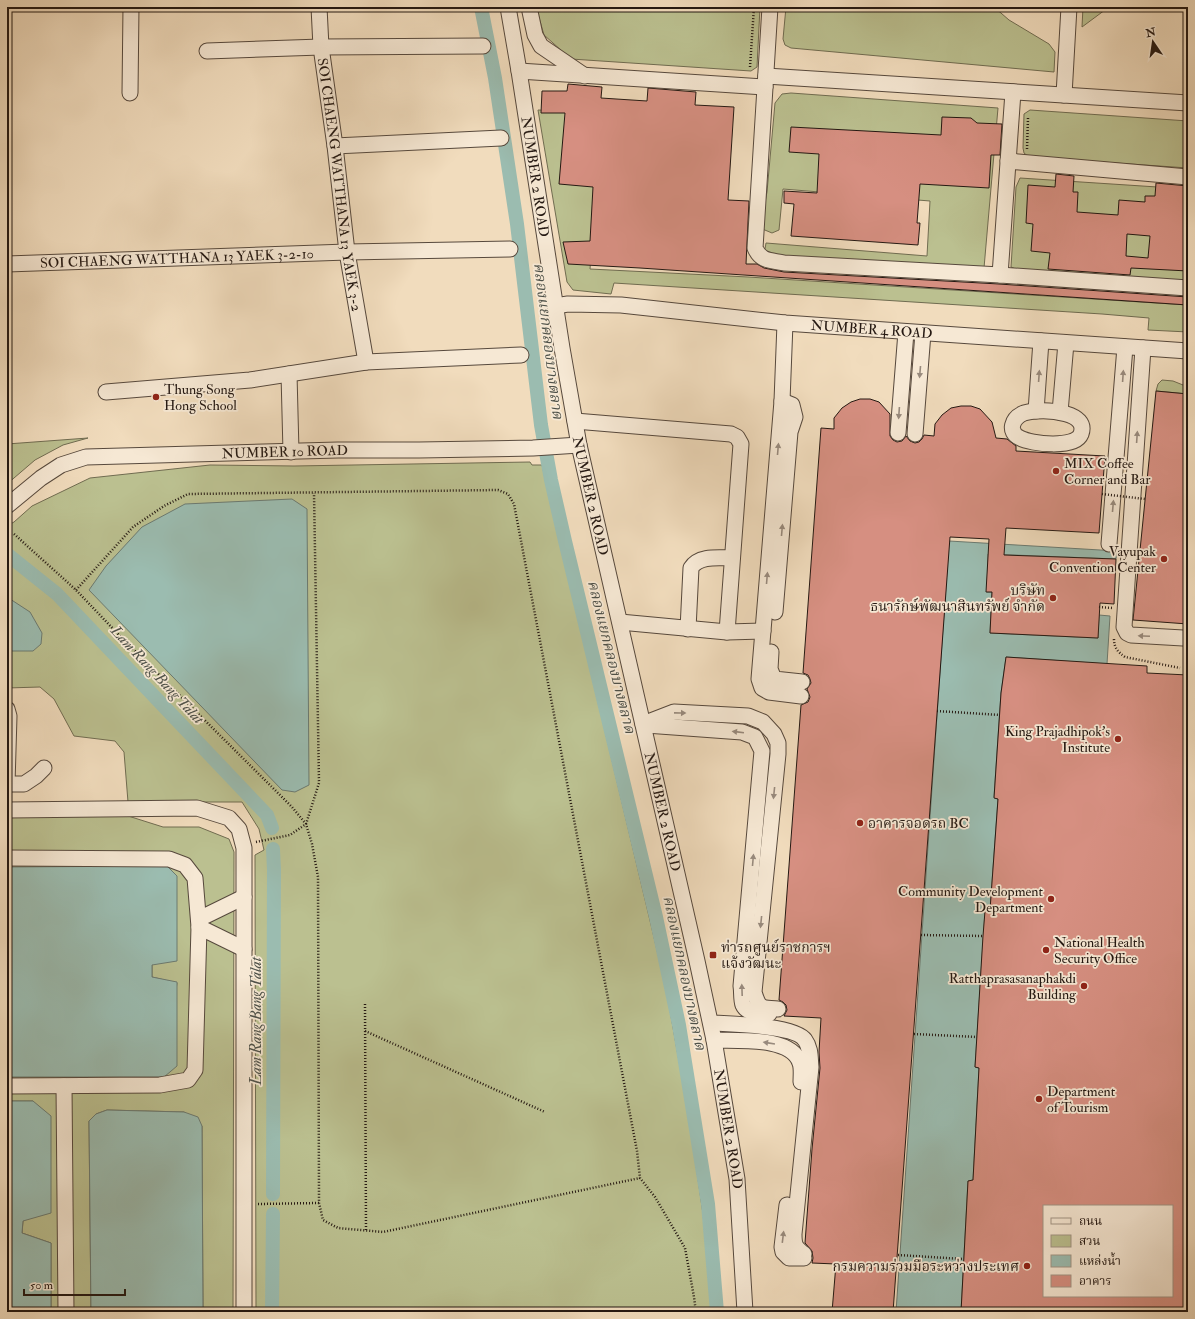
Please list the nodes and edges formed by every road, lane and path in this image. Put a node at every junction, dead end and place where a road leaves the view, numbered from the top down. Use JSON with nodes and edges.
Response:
{"nodes":[{"id":1,"x":131,"y":7,"type":"edge"},
{"id":2,"x":319,"y":7,"type":"edge"},
{"id":3,"x":508,"y":7,"type":"edge"},
{"id":4,"x":529,"y":7,"type":"edge"},
{"id":5,"x":754,"y":7,"type":"edge"},
{"id":6,"x":770,"y":7,"type":"edge"},
{"id":7,"x":1069,"y":7,"type":"edge"},
{"id":8,"x":483,"y":46,"type":"dead end"},
{"id":9,"x":321,"y":47,"type":"junction"},
{"id":10,"x":206,"y":51,"type":"dead end"},
{"id":11,"x":750,"y":67,"type":"dead end"},
{"id":12,"x":519,"y":72,"type":"junction"},
{"id":13,"x":585,"y":76,"type":"junction"},
{"id":14,"x":766,"y":82,"type":"junction"},
{"id":15,"x":1013,"y":92,"type":"junction"},
{"id":16,"x":130,"y":93,"type":"dead end"},
{"id":17,"x":1064,"y":95,"type":"junction"},
{"id":18,"x":1188,"y":103,"type":"edge"},
{"id":19,"x":501,"y":138,"type":"dead end"},
{"id":20,"x":335,"y":146,"type":"junction"},
{"id":21,"x":1008,"y":161,"type":"junction"},
{"id":22,"x":1188,"y":177,"type":"edge"},
{"id":23,"x":510,"y":249,"type":"dead end"},
{"id":24,"x":347,"y":252,"type":"junction"},
{"id":25,"x":7,"y":264,"type":"edge"},
{"id":26,"x":1000,"y":275,"type":"junction"},
{"id":27,"x":1188,"y":288,"type":"edge"},
{"id":28,"x":555,"y":306,"type":"junction"},
{"id":29,"x":785,"y":323,"type":"junction"},
{"id":30,"x":906,"y":332,"type":"junction"},
{"id":31,"x":923,"y":333,"type":"junction"},
{"id":32,"x":1041,"y":341,"type":"junction"},
{"id":33,"x":1066,"y":343,"type":"junction"},
{"id":34,"x":1125,"y":347,"type":"junction"},
{"id":35,"x":1143,"y":348,"type":"junction"},
{"id":36,"x":1188,"y":351,"type":"edge"},
{"id":37,"x":521,"y":355,"type":"dead end"},
{"id":38,"x":366,"y":362,"type":"junction"},
{"id":39,"x":295,"y":373,"type":"junction"},
{"id":40,"x":106,"y":392,"type":"dead end"},
{"id":41,"x":782,"y":401,"type":"junction"},
{"id":42,"x":1036,"y":411,"type":"junction"},
{"id":43,"x":1060,"y":412,"type":"junction"},
{"id":44,"x":575,"y":422,"type":"junction"},
{"id":45,"x":898,"y":433,"type":"dead end"},
{"id":46,"x":915,"y":434,"type":"dead end"},
{"id":47,"x":579,"y":445,"type":"junction"},
{"id":48,"x":291,"y":452,"type":"junction"},
{"id":49,"x":314,"y":493,"type":"junction"},
{"id":50,"x":1102,"y":494,"type":"dead end"},
{"id":51,"x":1146,"y":498,"type":"dead end"},
{"id":52,"x":7,"y":506,"type":"edge"},
{"id":53,"x":14,"y":534,"type":"dead end"},
{"id":54,"x":1109,"y":544,"type":"dead end"},
{"id":55,"x":732,"y":558,"type":"junction"},
{"id":56,"x":76,"y":590,"type":"junction"},
{"id":57,"x":620,"y":622,"type":"junction"},
{"id":58,"x":688,"y":629,"type":"junction"},
{"id":59,"x":762,"y":631,"type":"junction"},
{"id":60,"x":727,"y":632,"type":"junction"},
{"id":61,"x":1183,"y":638,"type":"dead end"},
{"id":62,"x":7,"y":709,"type":"edge"},
{"id":63,"x":937,"y":711,"type":"dead end"},
{"id":64,"x":1000,"y":715,"type":"dead end"},
{"id":65,"x":762,"y":722,"type":"junction"},
{"id":66,"x":643,"y":724,"type":"junction"},
{"id":67,"x":755,"y":737,"type":"junction"},
{"id":68,"x":44,"y":768,"type":"dead end"},
{"id":69,"x":7,"y":784,"type":"edge"},
{"id":70,"x":7,"y":810,"type":"edge"},
{"id":71,"x":306,"y":824,"type":"junction"},
{"id":72,"x":243,"y":844,"type":"junction"},
{"id":73,"x":7,"y":858,"type":"edge"},
{"id":74,"x":244,"y":896,"type":"junction"},
{"id":75,"x":199,"y":923,"type":"junction"},
{"id":76,"x":921,"y":935,"type":"dead end"},
{"id":77,"x":983,"y":936,"type":"dead end"},
{"id":78,"x":244,"y":949,"type":"junction"},
{"id":79,"x":365,"y":1004,"type":"dead end"},
{"id":80,"x":711,"y":1023,"type":"junction"},
{"id":81,"x":366,"y":1031,"type":"junction"},
{"id":82,"x":914,"y":1034,"type":"dead end"},
{"id":83,"x":801,"y":1036,"type":"junction"},
{"id":84,"x":977,"y":1037,"type":"dead end"},
{"id":85,"x":714,"y":1040,"type":"junction"},
{"id":86,"x":793,"y":1052,"type":"junction"},
{"id":87,"x":7,"y":1086,"type":"edge"},
{"id":88,"x":64,"y":1086,"type":"junction"},
{"id":89,"x":545,"y":1112,"type":"dead end"},
{"id":90,"x":640,"y":1178,"type":"junction"},
{"id":91,"x":319,"y":1203,"type":"junction"},
{"id":92,"x":244,"y":1204,"type":"junction"},
{"id":93,"x":366,"y":1230,"type":"junction"},
{"id":94,"x":898,"y":1255,"type":"dead end"},
{"id":95,"x":963,"y":1259,"type":"dead end"},
{"id":96,"x":66,"y":1312,"type":"edge"},
{"id":97,"x":244,"y":1312,"type":"edge"},
{"id":98,"x":696,"y":1312,"type":"edge"},
{"id":99,"x":744,"y":1312,"type":"edge"}],
"edges":[{"from":1,"to":16,"type":"street"},
{"from":2,"to":9,"type":"street","name":"SOI CHAENG WATTHANA 13 YAEK 3-2"},
{"from":3,"to":12,"type":"street","name":"NUMBER 2 ROAD"},
{"from":4,"to":13,"type":"street"},
{"from":5,"to":11,"type":"path"},
{"from":6,"to":14,"type":"street"},
{"from":7,"to":17,"type":"street"},
{"from":8,"to":9,"type":"street"},
{"from":9,"to":10,"type":"street"},
{"from":9,"to":20,"type":"street","name":"SOI CHAENG WATTHANA 13 YAEK 3-2"},
{"from":12,"to":13,"type":"street"},
{"from":12,"to":28,"type":"street","name":"NUMBER 2 ROAD"},
{"from":13,"to":14,"type":"street"},
{"from":14,"to":15,"type":"street"},
{"from":14,"to":26,"type":"street"},
{"from":15,"to":17,"type":"street"},
{"from":15,"to":21,"type":"street"},
{"from":17,"to":18,"type":"street"},
{"from":19,"to":20,"type":"street"},
{"from":20,"to":24,"type":"street","name":"SOI CHAENG WATTHANA 13 YAEK 3-2"},
{"from":21,"to":22,"type":"street"},
{"from":21,"to":26,"type":"street"},
{"from":23,"to":24,"type":"street","name":"SOI CHAENG WATTHANA 13 YAEK 3-2-10"},
{"from":24,"to":25,"type":"street","name":"SOI CHAENG WATTHANA 13 YAEK 3-2-10"},
{"from":24,"to":38,"type":"street","name":"SOI CHAENG WATTHANA 13 YAEK 3-2"},
{"from":26,"to":27,"type":"street"},
{"from":28,"to":29,"type":"street","name":"NUMBER 4 ROAD"},
{"from":28,"to":44,"type":"street","name":"NUMBER 2 ROAD"},
{"from":29,"to":30,"type":"street","name":"NUMBER 4 ROAD"},
{"from":29,"to":41,"type":"street"},
{"from":30,"to":31,"type":"street","name":"NUMBER 4 ROAD"},
{"from":30,"to":45,"type":"street","one_way":true},
{"from":31,"to":32,"type":"street","name":"NUMBER 4 ROAD"},
{"from":31,"to":46,"type":"street","one_way":true},
{"from":32,"to":33,"type":"street","name":"NUMBER 4 ROAD"},
{"from":42,"to":32,"type":"street","one_way":true},
{"from":33,"to":34,"type":"street","name":"NUMBER 4 ROAD"},
{"from":33,"to":43,"type":"street"},
{"from":34,"to":35,"type":"street","name":"NUMBER 4 ROAD"},
{"from":54,"to":34,"type":"street","one_way":true},
{"from":35,"to":36,"type":"street","name":"NUMBER 4 ROAD"},
{"from":61,"to":35,"type":"street","one_way":true},
{"from":37,"to":38,"type":"street"},
{"from":38,"to":39,"type":"street"},
{"from":39,"to":40,"type":"street"},
{"from":39,"to":48,"type":"street"},
{"from":59,"to":41,"type":"street","one_way":true},
{"from":59,"to":41,"type":"street","one_way":true},
{"from":42,"to":43,"type":"street"},
{"from":42,"to":43,"type":"street"},
{"from":44,"to":47,"type":"street","name":"NUMBER 2 ROAD"},
{"from":44,"to":55,"type":"street"},
{"from":47,"to":48,"type":"street","name":"NUMBER 10 ROAD"},
{"from":47,"to":57,"type":"street","name":"NUMBER 2 ROAD"},
{"from":48,"to":52,"type":"street","name":"NUMBER 10 ROAD"},
{"from":49,"to":56,"type":"path"},
{"from":49,"to":71,"type":"path"},
{"from":49,"to":90,"type":"path"},
{"from":50,"to":51,"type":"path","bridge":true},
{"from":53,"to":56,"type":"path"},
{"from":55,"to":58,"type":"street"},
{"from":55,"to":60,"type":"street"},
{"from":56,"to":71,"type":"path"},
{"from":57,"to":58,"type":"street"},
{"from":57,"to":66,"type":"street","name":"NUMBER 2 ROAD"},
{"from":58,"to":60,"type":"street"},
{"from":59,"to":60,"type":"street"},
{"from":62,"to":69,"type":"street"},
{"from":63,"to":64,"type":"path"},
{"from":66,"to":65,"type":"street","one_way":true},
{"from":65,"to":67,"type":"street"},
{"from":65,"to":67,"type":"street","one_way":true},
{"from":67,"to":66,"type":"street","one_way":true},
{"from":66,"to":80,"type":"street","name":"NUMBER 2 ROAD"},
{"from":68,"to":69,"type":"street"},
{"from":70,"to":72,"type":"street"},
{"from":71,"to":72,"type":"path"},
{"from":71,"to":91,"type":"path"},
{"from":72,"to":74,"type":"street"},
{"from":73,"to":75,"type":"street"},
{"from":74,"to":75,"type":"street"},
{"from":74,"to":78,"type":"street"},
{"from":75,"to":78,"type":"street"},
{"from":75,"to":88,"type":"street"},
{"from":76,"to":77,"type":"path"},
{"from":78,"to":92,"type":"street"},
{"from":79,"to":81,"type":"path"},
{"from":80,"to":83,"type":"street"},
{"from":80,"to":85,"type":"street","name":"NUMBER 2 ROAD"},
{"from":81,"to":89,"type":"path"},
{"from":81,"to":93,"type":"path"},
{"from":82,"to":84,"type":"path"},
{"from":83,"to":86,"type":"street"},
{"from":83,"to":86,"type":"street","one_way":true},
{"from":86,"to":85,"type":"street","one_way":true},
{"from":85,"to":99,"type":"street","name":"NUMBER 2 ROAD"},
{"from":87,"to":88,"type":"street"},
{"from":88,"to":96,"type":"street"},
{"from":90,"to":93,"type":"path"},
{"from":90,"to":98,"type":"path"},
{"from":91,"to":92,"type":"path"},
{"from":91,"to":93,"type":"path"},
{"from":92,"to":97,"type":"street"},
{"from":94,"to":95,"type":"path"}]}
